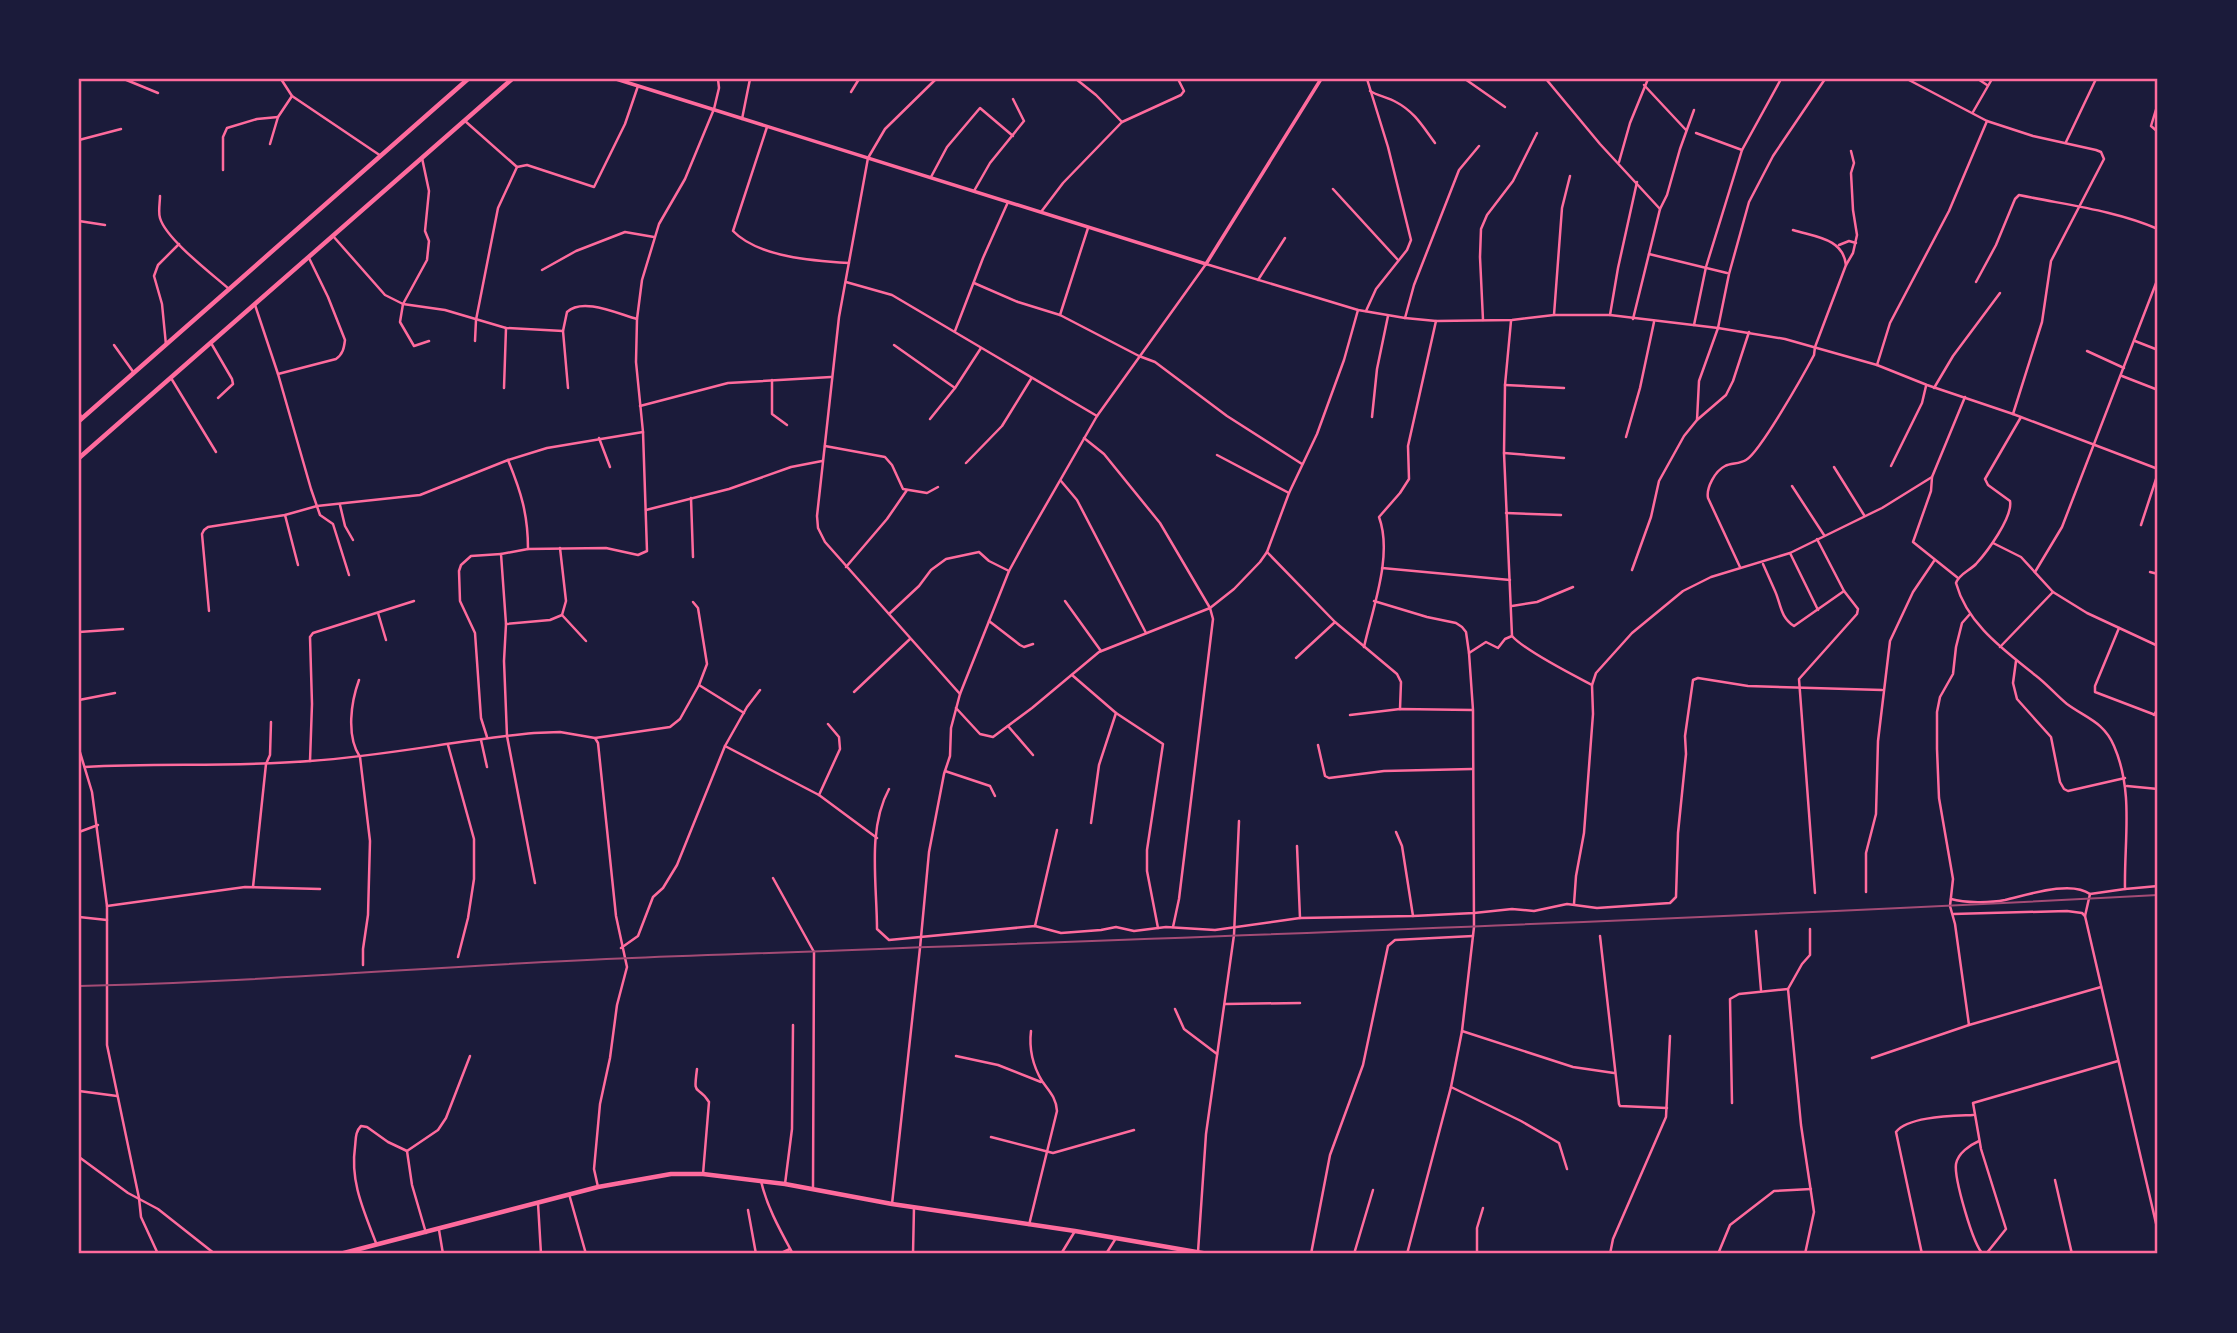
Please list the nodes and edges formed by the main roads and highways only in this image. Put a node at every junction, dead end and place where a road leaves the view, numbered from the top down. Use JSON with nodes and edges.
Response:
{"nodes":[{"id":1,"x":468,"y":79,"type":"edge"},
{"id":2,"x":512,"y":79,"type":"edge"},
{"id":3,"x":616,"y":79,"type":"edge"},
{"id":4,"x":1321,"y":79,"type":"edge"},
{"id":5,"x":80,"y":420,"type":"edge"},
{"id":6,"x":79,"y":458,"type":"edge"},
{"id":7,"x":340,"y":1254,"type":"edge"},
{"id":8,"x":1208,"y":1254,"type":"edge"}],
"edges":[{"from":1,"to":5,"type":"highway"},
{"from":2,"to":6,"type":"highway"},
{"from":3,"to":4,"type":"main road"},
{"from":7,"to":8,"type":"highway"}]}
